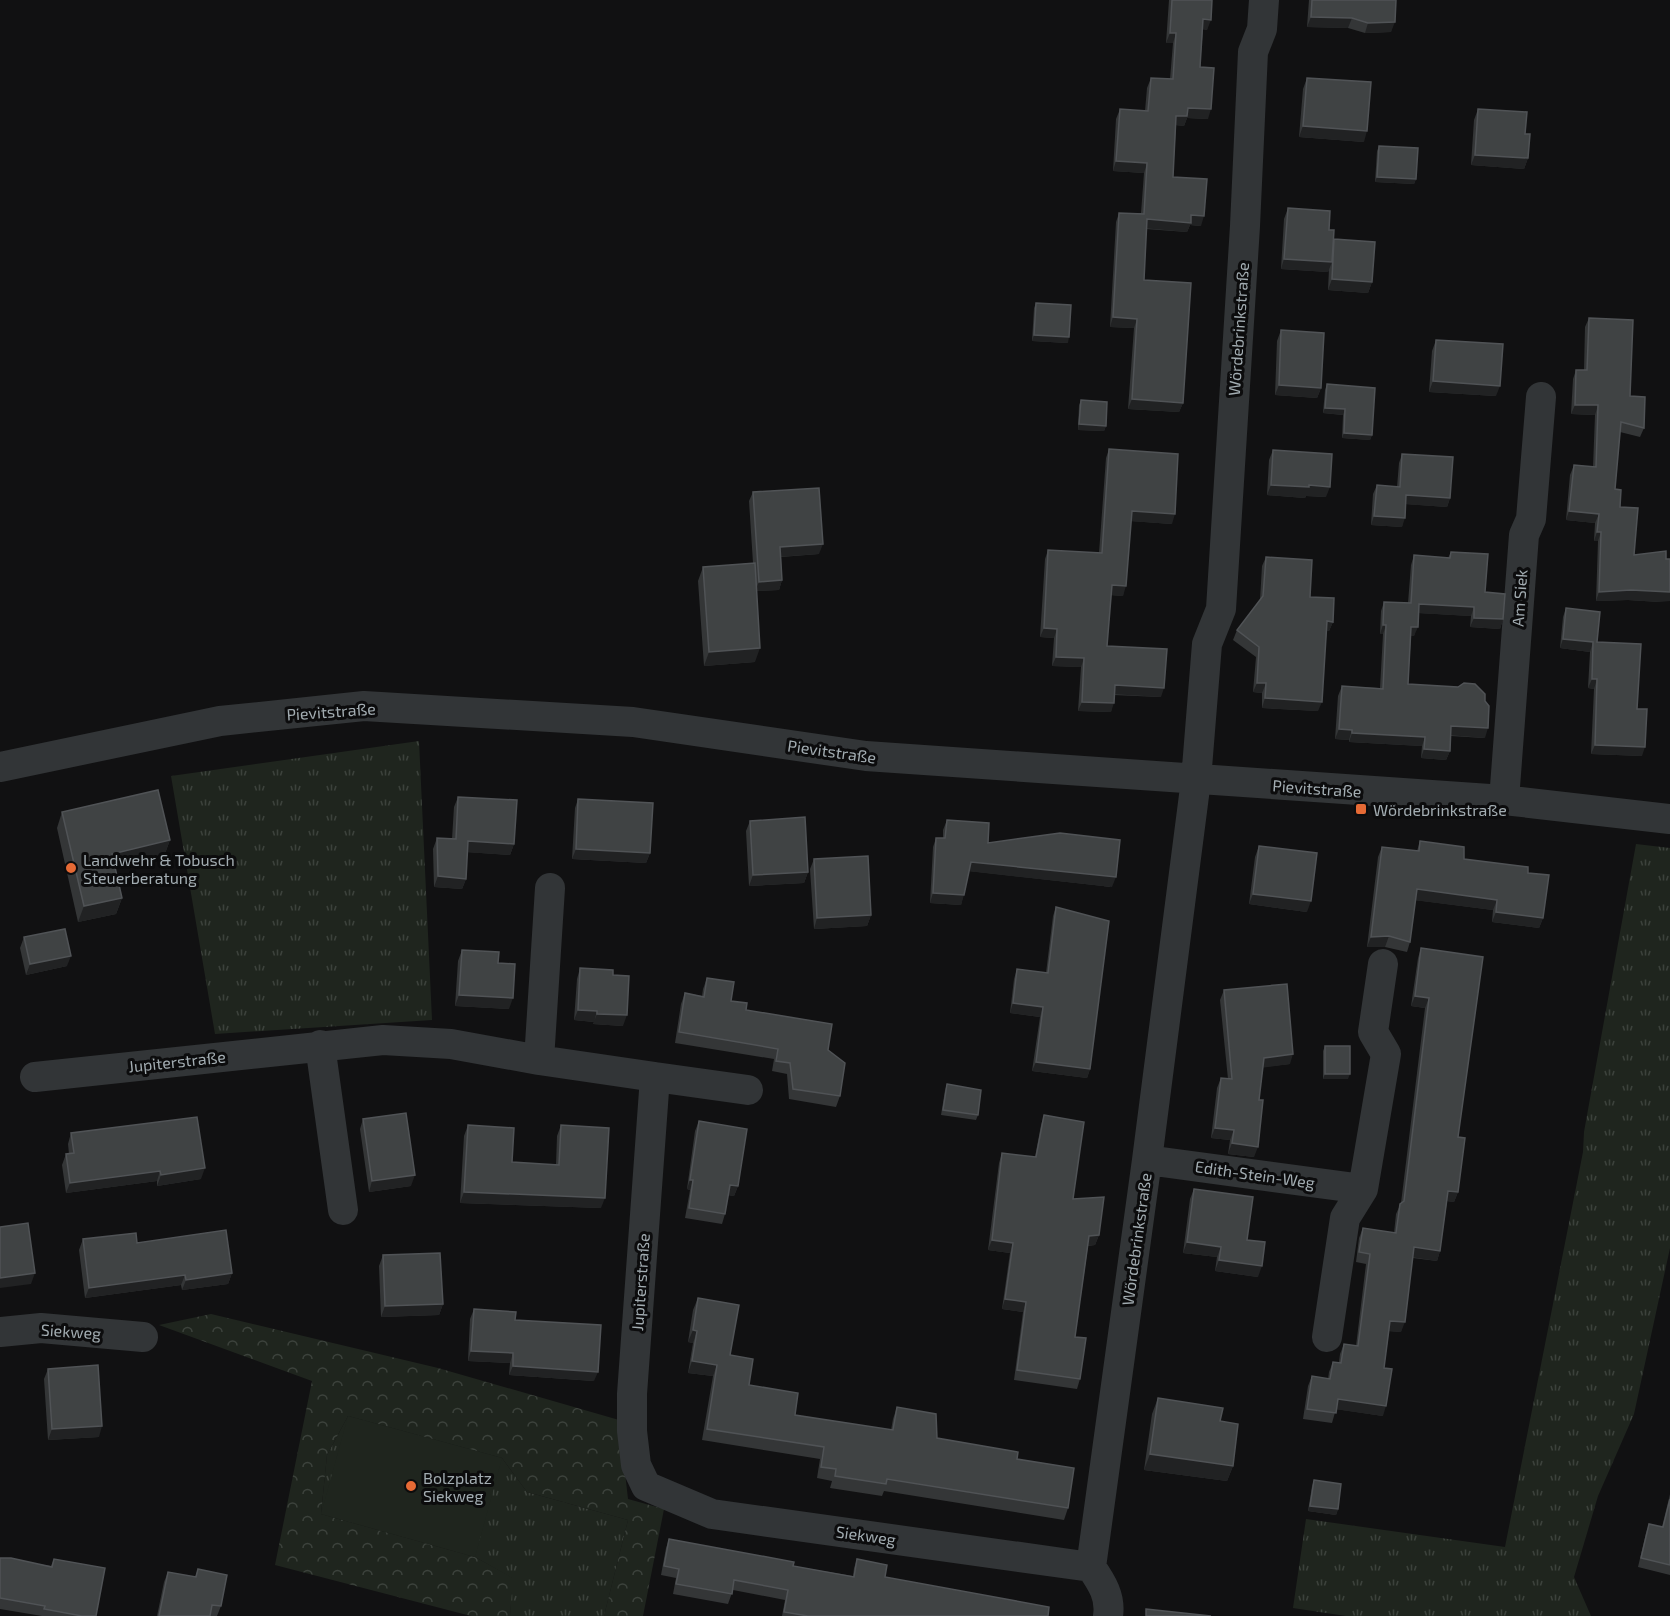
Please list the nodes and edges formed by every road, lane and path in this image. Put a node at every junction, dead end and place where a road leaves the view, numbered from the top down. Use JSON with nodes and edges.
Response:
{"nodes":[{"id":1,"x":1264,"y":0,"type":"edge"},
{"id":2,"x":1541,"y":397,"type":"dead end"},
{"id":3,"x":0,"y":767,"type":"edge"},
{"id":4,"x":1196,"y":780,"type":"junction"},
{"id":5,"x":1504,"y":800,"type":"junction"},
{"id":6,"x":1670,"y":819,"type":"edge"},
{"id":7,"x":550,"y":888,"type":"dead end"},
{"id":8,"x":1383,"y":964,"type":"dead end"},
{"id":9,"x":320,"y":1045,"type":"junction"},
{"id":10,"x":538,"y":1060,"type":"junction"},
{"id":11,"x":35,"y":1077,"type":"dead end"},
{"id":12,"x":655,"y":1077,"type":"junction"},
{"id":13,"x":748,"y":1090,"type":"dead end"},
{"id":14,"x":1147,"y":1160,"type":"junction"},
{"id":15,"x":1363,"y":1189,"type":"junction"},
{"id":16,"x":343,"y":1210,"type":"dead end"},
{"id":17,"x":0,"y":1332,"type":"edge"},
{"id":18,"x":143,"y":1337,"type":"dead end"},
{"id":19,"x":1327,"y":1337,"type":"dead end"},
{"id":20,"x":646,"y":1486,"type":"joint"},
{"id":21,"x":1091,"y":1567,"type":"junction"},
{"id":22,"x":1108,"y":1616,"type":"edge"}],
"edges":[{"from":1,"to":4,"type":"street","name":"Wördebrinkstraße"},
{"from":2,"to":5,"type":"street","name":"Am Siek"},
{"from":3,"to":4,"type":"street","name":"Pievitstraße"},
{"from":4,"to":5,"type":"street","name":"Pievitstraße"},
{"from":4,"to":14,"type":"street","name":"Wördebrinkstraße"},
{"from":5,"to":6,"type":"street","name":"Pievitstraße"},
{"from":7,"to":10,"type":"street"},
{"from":8,"to":15,"type":"street"},
{"from":9,"to":10,"type":"street","name":"Jupiterstraße"},
{"from":9,"to":11,"type":"street","name":"Jupiterstraße"},
{"from":9,"to":16,"type":"street"},
{"from":10,"to":12,"type":"street","name":"Jupiterstraße"},
{"from":12,"to":13,"type":"street","name":"Jupiterstraße"},
{"from":12,"to":20,"type":"street","name":"Jupiterstraße"},
{"from":14,"to":15,"type":"street","name":"Edith-Stein-Weg"},
{"from":14,"to":21,"type":"street","name":"Wördebrinkstraße"},
{"from":15,"to":19,"type":"street"},
{"from":17,"to":18,"type":"street","name":"Siekweg"},
{"from":20,"to":21,"type":"street","name":"Siekweg"},
{"from":21,"to":22,"type":"street"}]}
